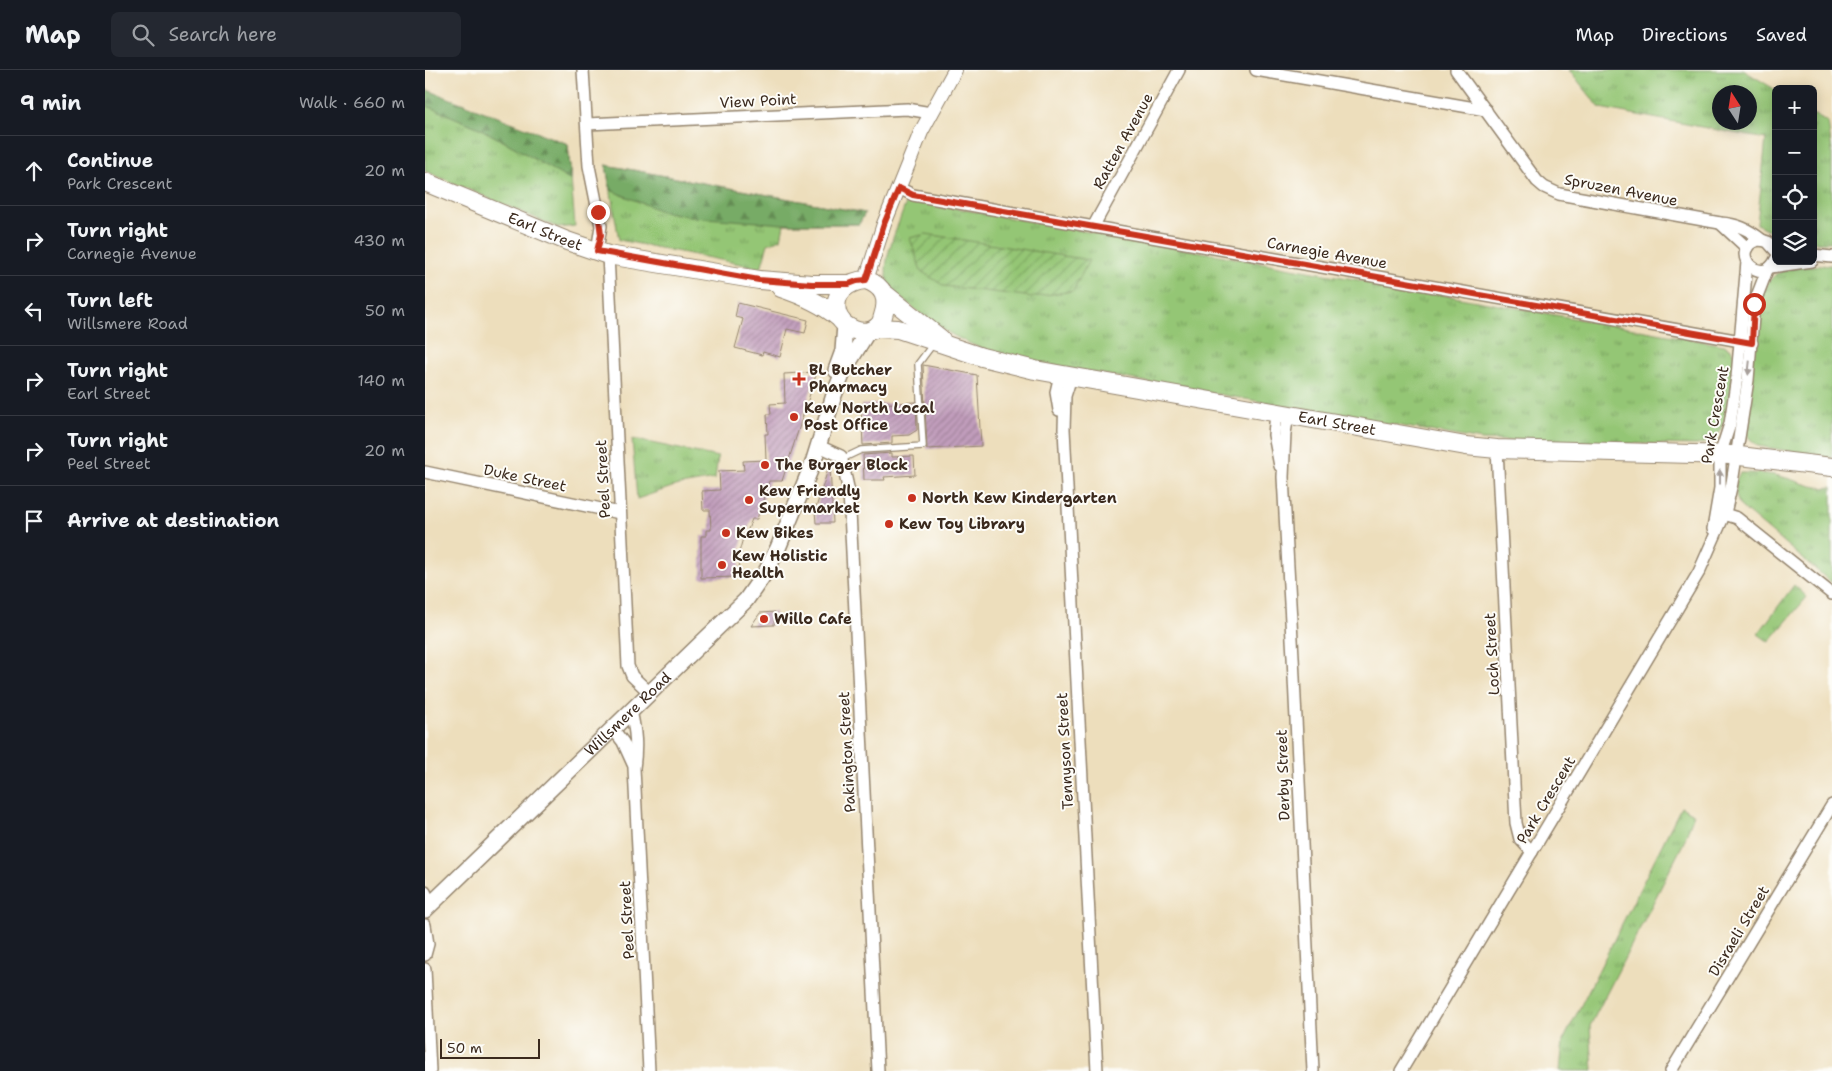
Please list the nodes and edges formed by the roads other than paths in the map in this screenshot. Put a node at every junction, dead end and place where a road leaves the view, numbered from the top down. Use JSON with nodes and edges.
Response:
{"nodes":[{"id":1,"x":583,"y":70,"type":"edge"},
{"id":2,"x":955,"y":70,"type":"edge"},
{"id":3,"x":1179,"y":70,"type":"edge"},
{"id":4,"x":1256,"y":70,"type":"edge"},
{"id":5,"x":1456,"y":70,"type":"edge"},
{"id":6,"x":1486,"y":110,"type":"junction"},
{"id":7,"x":931,"y":113,"type":"junction"},
{"id":8,"x":587,"y":124,"type":"junction"},
{"id":9,"x":425,"y":182,"type":"edge"},
{"id":10,"x":899,"y":188,"type":"junction"},
{"id":11,"x":1720,"y":224,"type":"junction"},
{"id":12,"x":1093,"y":227,"type":"junction"},
{"id":13,"x":1762,"y":240,"type":"junction"},
{"id":14,"x":1772,"y":245,"type":"edge"},
{"id":15,"x":1747,"y":248,"type":"junction"},
{"id":16,"x":603,"y":253,"type":"junction"},
{"id":17,"x":1817,"y":255,"type":"edge"},
{"id":18,"x":1830,"y":257,"type":"edge"},
{"id":19,"x":1817,"y":260,"type":"edge"},
{"id":20,"x":1747,"y":262,"type":"junction"},
{"id":21,"x":1771,"y":265,"type":"edge"},
{"id":22,"x":759,"y":280,"type":"junction"},
{"id":23,"x":857,"y":282,"type":"junction"},
{"id":24,"x":885,"y":294,"type":"junction"},
{"id":25,"x":842,"y":321,"type":"junction"},
{"id":26,"x":873,"y":329,"type":"junction"},
{"id":27,"x":941,"y":342,"type":"junction"},
{"id":28,"x":1746,"y":342,"type":"junction"},
{"id":29,"x":1065,"y":376,"type":"junction"},
{"id":30,"x":1282,"y":414,"type":"junction"},
{"id":31,"x":819,"y":446,"type":"junction"},
{"id":32,"x":1497,"y":449,"type":"junction"},
{"id":33,"x":1729,"y":455,"type":"junction"},
{"id":34,"x":842,"y":459,"type":"junction"},
{"id":35,"x":1832,"y":467,"type":"edge"},
{"id":36,"x":425,"y":472,"type":"edge"},
{"id":37,"x":799,"y":496,"type":"junction"},
{"id":38,"x":620,"y":513,"type":"junction"},
{"id":39,"x":1720,"y":513,"type":"junction"},
{"id":40,"x":1832,"y":594,"type":"edge"},
{"id":41,"x":650,"y":693,"type":"junction"},
{"id":42,"x":631,"y":711,"type":"junction"},
{"id":43,"x":613,"y":729,"type":"junction"},
{"id":44,"x":634,"y":768,"type":"junction"},
{"id":45,"x":1832,"y":805,"type":"edge"},
{"id":46,"x":1532,"y":852,"type":"junction"},
{"id":47,"x":427,"y":902,"type":"edge"},
{"id":48,"x":425,"y":925,"type":"edge"},
{"id":49,"x":425,"y":955,"type":"edge"},
{"id":50,"x":425,"y":969,"type":"edge"},
{"id":51,"x":430,"y":1071,"type":"edge"},
{"id":52,"x":649,"y":1071,"type":"edge"},
{"id":53,"x":878,"y":1071,"type":"edge"},
{"id":54,"x":1097,"y":1071,"type":"edge"},
{"id":55,"x":1313,"y":1071,"type":"edge"},
{"id":56,"x":1401,"y":1071,"type":"edge"},
{"id":57,"x":1671,"y":1071,"type":"edge"}],
"edges":[{"from":1,"to":8,"type":"street","name":"Peel Street"},
{"from":2,"to":7,"type":"street"},
{"from":3,"to":12,"type":"street","name":"Ratten Avenue"},
{"from":4,"to":6,"type":"street"},
{"from":5,"to":6,"type":"street","name":"Spruzen Avenue"},
{"from":6,"to":11,"type":"street","name":"Spruzen Avenue"},
{"from":7,"to":8,"type":"street","name":"View Point"},
{"from":7,"to":10,"type":"street"},
{"from":8,"to":16,"type":"street","name":"Peel Street"},
{"from":9,"to":16,"type":"main road","name":"Earl Street"},
{"from":10,"to":12,"type":"street","name":"Carnegie Avenue"},
{"from":10,"to":23,"type":"street"},
{"from":11,"to":13,"type":"street","name":"Spruzen Avenue"},
{"from":11,"to":15,"type":"street"},
{"from":12,"to":28,"type":"street","name":"Carnegie Avenue"},
{"from":13,"to":14,"type":"street","name":"Spruzen Avenue"},
{"from":13,"to":15,"type":"street"},
{"from":15,"to":20,"type":"street","name":"Park Crescent"},
{"from":16,"to":22,"type":"main road","name":"Earl Street"},
{"from":16,"to":38,"type":"street","name":"Peel Street"},
{"from":17,"to":18,"type":"street"},
{"from":18,"to":19,"type":"street"},
{"from":20,"to":21,"type":"street"},
{"from":20,"to":28,"type":"street","name":"Park Crescent"},
{"from":21,"to":28,"type":"street","name":"Park Crescent"},
{"from":22,"to":23,"type":"main road","name":"Earl Street"},
{"from":22,"to":25,"type":"main road","name":"Earl Street"},
{"from":23,"to":24,"type":"main road"},
{"from":23,"to":25,"type":"main road"},
{"from":24,"to":26,"type":"main road"},
{"from":24,"to":27,"type":"main road","name":"Earl Street"},
{"from":25,"to":26,"type":"main road"},
{"from":25,"to":37,"type":"main road","name":"Willsmere Road"},
{"from":26,"to":27,"type":"main road","name":"Earl Street"},
{"from":26,"to":31,"type":"main road","name":"Willsmere Road"},
{"from":27,"to":29,"type":"main road","name":"Earl Street"},
{"from":27,"to":34,"type":"lane"},
{"from":28,"to":33,"type":"street","name":"Park Crescent","one_way":true},
{"from":28,"to":33,"type":"street","name":"Park Crescent"},
{"from":29,"to":30,"type":"main road","name":"Earl Street"},
{"from":29,"to":54,"type":"street","name":"Tennyson Street"},
{"from":30,"to":32,"type":"main road","name":"Earl Street"},
{"from":30,"to":55,"type":"street","name":"Derby Street"},
{"from":31,"to":34,"type":"street"},
{"from":31,"to":37,"type":"main road","name":"Willsmere Road"},
{"from":32,"to":33,"type":"main road","name":"Earl Street"},
{"from":32,"to":46,"type":"street","name":"Loch Street"},
{"from":33,"to":35,"type":"main road","name":"Earl Street"},
{"from":33,"to":39,"type":"street","name":"Park Crescent"},
{"from":39,"to":33,"type":"street","name":"Park Crescent","one_way":true},
{"from":34,"to":53,"type":"street","name":"Pakington Street"},
{"from":36,"to":38,"type":"street","name":"Duke Street"},
{"from":37,"to":41,"type":"main road","name":"Willsmere Road"},
{"from":38,"to":41,"type":"street","name":"Peel Street"},
{"from":39,"to":40,"type":"street"},
{"from":39,"to":46,"type":"street","name":"Park Crescent"},
{"from":41,"to":42,"type":"main road","name":"Willsmere Road"},
{"from":42,"to":43,"type":"main road","name":"Willsmere Road"},
{"from":42,"to":44,"type":"street","name":"Peel Street"},
{"from":43,"to":44,"type":"street","name":"Peel Street"},
{"from":43,"to":47,"type":"main road","name":"Willsmere Road"},
{"from":44,"to":52,"type":"street","name":"Peel Street"},
{"from":45,"to":57,"type":"street","name":"Disraeli Street"},
{"from":46,"to":56,"type":"street","name":"Park Crescent"},
{"from":48,"to":49,"type":"street"},
{"from":50,"to":51,"type":"street"}]}
